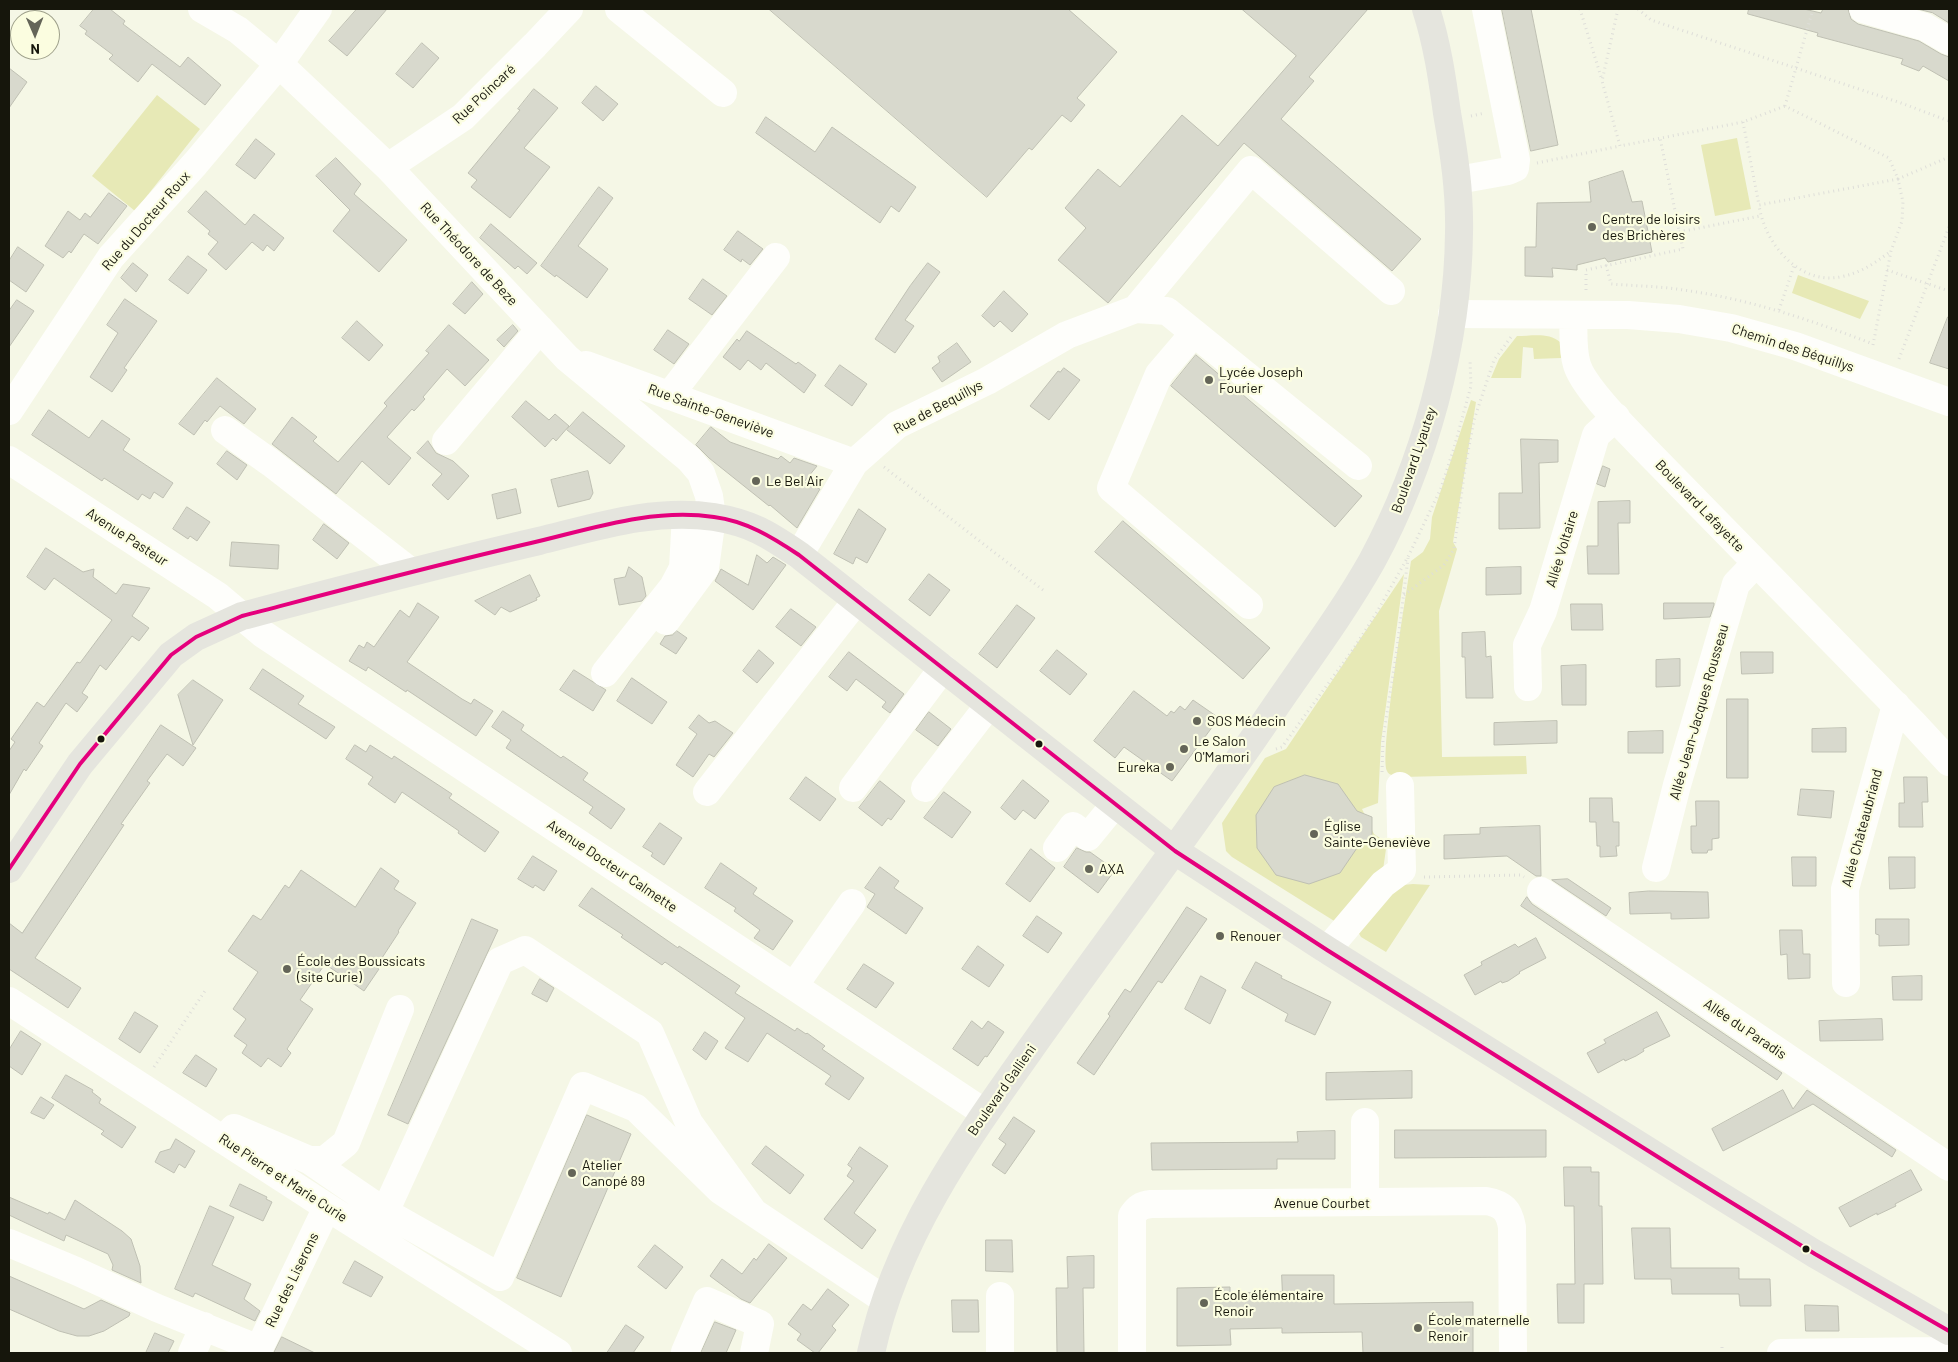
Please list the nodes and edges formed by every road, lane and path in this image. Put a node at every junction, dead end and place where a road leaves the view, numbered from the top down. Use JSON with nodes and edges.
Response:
{"nodes":[{"id":1,"x":202,"y":9,"type":"edge"},
{"id":2,"x":318,"y":9,"type":"edge"},
{"id":3,"x":569,"y":9,"type":"edge"},
{"id":4,"x":619,"y":9,"type":"edge"},
{"id":5,"x":1426,"y":9,"type":"edge"},
{"id":6,"x":1486,"y":9,"type":"edge"},
{"id":7,"x":1580,"y":9,"type":"edge"},
{"id":8,"x":1618,"y":9,"type":"edge"},
{"id":9,"x":1638,"y":9,"type":"edge"},
{"id":10,"x":1814,"y":9,"type":"edge"},
{"id":11,"x":1867,"y":9,"type":"edge"},
{"id":12,"x":1949,"y":40,"type":"edge"},
{"id":13,"x":279,"y":64,"type":"junction"},
{"id":14,"x":1796,"y":69,"type":"junction"},
{"id":15,"x":1602,"y":81,"type":"junction"},
{"id":16,"x":723,"y":93,"type":"dead end"},
{"id":17,"x":1786,"y":106,"type":"junction"},
{"id":18,"x":1949,"y":121,"type":"edge"},
{"id":19,"x":1743,"y":122,"type":"junction"},
{"id":20,"x":1660,"y":138,"type":"junction"},
{"id":21,"x":1620,"y":146,"type":"junction"},
{"id":22,"x":1949,"y":157,"type":"edge"},
{"id":23,"x":1516,"y":164,"type":"junction"},
{"id":24,"x":388,"y":168,"type":"junction"},
{"id":25,"x":1898,"y":179,"type":"junction"},
{"id":26,"x":1458,"y":180,"type":"junction"},
{"id":27,"x":1759,"y":205,"type":"junction"},
{"id":28,"x":1760,"y":216,"type":"junction"},
{"id":29,"x":1949,"y":227,"type":"edge"},
{"id":30,"x":1679,"y":232,"type":"junction"},
{"id":31,"x":1891,"y":251,"type":"junction"},
{"id":32,"x":776,"y":257,"type":"dead end"},
{"id":33,"x":1794,"y":266,"type":"junction"},
{"id":34,"x":1887,"y":270,"type":"junction"},
{"id":35,"x":1928,"y":285,"type":"junction"},
{"id":36,"x":1586,"y":290,"type":"dead end"},
{"id":37,"x":1949,"y":291,"type":"edge"},
{"id":38,"x":1391,"y":292,"type":"dead end"},
{"id":39,"x":1136,"y":310,"type":"junction"},
{"id":40,"x":1779,"y":310,"type":"dead end"},
{"id":41,"x":1452,"y":314,"type":"junction"},
{"id":42,"x":1527,"y":315,"type":"junction"},
{"id":43,"x":1573,"y":316,"type":"junction"},
{"id":44,"x":540,"y":329,"type":"junction"},
{"id":45,"x":1194,"y":333,"type":"junction"},
{"id":46,"x":567,"y":358,"type":"junction"},
{"id":47,"x":1879,"y":376,"type":"junction"},
{"id":48,"x":669,"y":396,"type":"junction"},
{"id":49,"x":1949,"y":402,"type":"edge"},
{"id":50,"x":9,"y":411,"type":"edge"},
{"id":51,"x":1616,"y":417,"type":"junction"},
{"id":52,"x":225,"y":430,"type":"dead end"},
{"id":53,"x":446,"y":441,"type":"dead end"},
{"id":54,"x":860,"y":458,"type":"junction"},
{"id":55,"x":9,"y":460,"type":"edge"},
{"id":56,"x":1358,"y":466,"type":"dead end"},
{"id":57,"x":699,"y":516,"type":"junction"},
{"id":58,"x":799,"y":555,"type":"junction"},
{"id":59,"x":1409,"y":555,"type":"dead end"},
{"id":60,"x":1756,"y":563,"type":"junction"},
{"id":61,"x":410,"y":571,"type":"junction"},
{"id":62,"x":1043,"y":590,"type":"dead end"},
{"id":63,"x":1404,"y":595,"type":"junction"},
{"id":64,"x":857,"y":600,"type":"junction"},
{"id":65,"x":1249,"y":605,"type":"dead end"},
{"id":66,"x":242,"y":616,"type":"junction"},
{"id":67,"x":666,"y":620,"type":"dead end"},
{"id":68,"x":943,"y":668,"type":"junction"},
{"id":69,"x":605,"y":673,"type":"dead end"},
{"id":70,"x":1528,"y":687,"type":"dead end"},
{"id":71,"x":988,"y":705,"type":"junction"},
{"id":72,"x":1896,"y":705,"type":"junction"},
{"id":73,"x":1949,"y":762,"type":"edge"},
{"id":74,"x":853,"y":788,"type":"dead end"},
{"id":75,"x":925,"y":788,"type":"dead end"},
{"id":76,"x":706,"y":792,"type":"dead end"},
{"id":77,"x":1400,"y":792,"type":"joint"},
{"id":78,"x":1115,"y":804,"type":"junction"},
{"id":79,"x":1057,"y":848,"type":"dead end"},
{"id":80,"x":1175,"y":851,"type":"junction"},
{"id":81,"x":1656,"y":868,"type":"dead end"},
{"id":82,"x":9,"y":869,"type":"edge"},
{"id":83,"x":1402,"y":870,"type":"junction"},
{"id":84,"x":1541,"y":891,"type":"joint"},
{"id":85,"x":852,"y":903,"type":"dead end"},
{"id":86,"x":1327,"y":950,"type":"junction"},
{"id":87,"x":1846,"y":983,"type":"dead end"},
{"id":88,"x":794,"y":986,"type":"junction"},
{"id":89,"x":205,"y":991,"type":"dead end"},
{"id":90,"x":9,"y":1001,"type":"edge"},
{"id":91,"x":400,"y":1009,"type":"dead end"},
{"id":92,"x":141,"y":1086,"type":"junction"},
{"id":93,"x":984,"y":1113,"type":"junction"},
{"id":94,"x":1365,"y":1122,"type":"dead end"},
{"id":95,"x":223,"y":1140,"type":"junction"},
{"id":96,"x":309,"y":1160,"type":"junction"},
{"id":97,"x":1949,"y":1167,"type":"edge"},
{"id":98,"x":1365,"y":1202,"type":"junction"},
{"id":99,"x":327,"y":1207,"type":"junction"},
{"id":100,"x":752,"y":1210,"type":"junction"},
{"id":101,"x":385,"y":1212,"type":"junction"},
{"id":102,"x":9,"y":1243,"type":"edge"},
{"id":103,"x":1000,"y":1296,"type":"dead end"},
{"id":104,"x":885,"y":1300,"type":"junction"},
{"id":105,"x":204,"y":1326,"type":"junction"},
{"id":106,"x":1949,"y":1331,"type":"edge"},
{"id":107,"x":1722,"y":1343,"type":"dead end"},
{"id":108,"x":1949,"y":1343,"type":"edge"},
{"id":109,"x":258,"y":1351,"type":"edge"},
{"id":110,"x":686,"y":1352,"type":"edge"},
{"id":111,"x":192,"y":1353,"type":"edge"},
{"id":112,"x":558,"y":1353,"type":"edge"},
{"id":113,"x":754,"y":1353,"type":"edge"},
{"id":114,"x":871,"y":1353,"type":"edge"},
{"id":115,"x":1000,"y":1353,"type":"edge"},
{"id":116,"x":1132,"y":1353,"type":"edge"},
{"id":117,"x":1513,"y":1353,"type":"edge"},
{"id":118,"x":1722,"y":1353,"type":"edge"},
{"id":119,"x":1781,"y":1353,"type":"edge"}],
"edges":[{"from":1,"to":13,"type":"street","name":"Rue Théodore de Beze"},
{"from":2,"to":13,"type":"street","name":"Rue du Docteur Roux"},
{"from":3,"to":24,"type":"street","name":"Rue Poincaré"},
{"from":4,"to":16,"type":"street"},
{"from":5,"to":26,"type":"main road","name":"Boulevard Lyautey"},
{"from":6,"to":23,"type":"street"},
{"from":7,"to":15,"type":"path"},
{"from":8,"to":15,"type":"path"},
{"from":9,"to":14,"type":"path"},
{"from":10,"to":14,"type":"path"},
{"from":11,"to":12,"type":"street"},
{"from":13,"to":24,"type":"street","name":"Rue Théodore de Beze"},
{"from":13,"to":50,"type":"street","name":"Rue du Docteur Roux"},
{"from":14,"to":17,"type":"path"},
{"from":14,"to":18,"type":"path"},
{"from":15,"to":21,"type":"path"},
{"from":17,"to":19,"type":"path"},
{"from":17,"to":25,"type":"path"},
{"from":19,"to":20,"type":"path"},
{"from":19,"to":27,"type":"path"},
{"from":20,"to":21,"type":"path"},
{"from":20,"to":30,"type":"path"},
{"from":21,"to":23,"type":"path"},
{"from":22,"to":25,"type":"path"},
{"from":23,"to":26,"type":"street"},
{"from":24,"to":44,"type":"street","name":"Rue Théodore de Beze"},
{"from":25,"to":27,"type":"path"},
{"from":25,"to":31,"type":"path"},
{"from":26,"to":41,"type":"main road","name":"Boulevard Lyautey"},
{"from":27,"to":28,"type":"path"},
{"from":28,"to":30,"type":"path"},
{"from":28,"to":33,"type":"path"},
{"from":29,"to":35,"type":"path"},
{"from":30,"to":36,"type":"path"},
{"from":31,"to":33,"type":"path"},
{"from":31,"to":34,"type":"path"},
{"from":32,"to":48,"type":"street"},
{"from":33,"to":40,"type":"path"},
{"from":34,"to":35,"type":"path"},
{"from":34,"to":47,"type":"path"},
{"from":35,"to":37,"type":"path"},
{"from":35,"to":47,"type":"path"},
{"from":38,"to":39,"type":"street"},
{"from":39,"to":45,"type":"street"},
{"from":39,"to":54,"type":"street","name":"Rue de Bequillys"},
{"from":41,"to":42,"type":"street"},
{"from":41,"to":80,"type":"main road","name":"Boulevard Lyautey"},
{"from":42,"to":43,"type":"street"},
{"from":42,"to":63,"type":"path"},
{"from":43,"to":47,"type":"street","name":"Chemin des Béquillys"},
{"from":43,"to":51,"type":"street","name":"Boulevard Lafayette"},
{"from":44,"to":46,"type":"street","name":"Rue Théodore de Beze"},
{"from":44,"to":53,"type":"street"},
{"from":45,"to":56,"type":"street"},
{"from":45,"to":65,"type":"street"},
{"from":46,"to":48,"type":"street","name":"Rue Sainte-Geneviève"},
{"from":46,"to":57,"type":"street","name":"Rue Théodore de Beze"},
{"from":47,"to":49,"type":"street","name":"Chemin des Béquillys"},
{"from":48,"to":54,"type":"street","name":"Rue Sainte-Geneviève"},
{"from":51,"to":60,"type":"street","name":"Boulevard Lafayette"},
{"from":51,"to":70,"type":"street","name":"Allée Voltaire"},
{"from":52,"to":61,"type":"street"},
{"from":54,"to":58,"type":"street","name":"Rue de Bequillys"},
{"from":54,"to":62,"type":"path"},
{"from":55,"to":66,"type":"street","name":"Avenue Pasteur"},
{"from":57,"to":58,"type":"main road"},
{"from":57,"to":61,"type":"main road"},
{"from":57,"to":67,"type":"street"},
{"from":57,"to":69,"type":"street"},
{"from":58,"to":64,"type":"main road"},
{"from":59,"to":63,"type":"path"},
{"from":60,"to":72,"type":"street","name":"Boulevard Lafayette"},
{"from":60,"to":81,"type":"street","name":"Allée Jean-Jacques Rousseau"},
{"from":61,"to":66,"type":"main road"},
{"from":63,"to":77,"type":"path"},
{"from":64,"to":68,"type":"main road"},
{"from":64,"to":76,"type":"street"},
{"from":66,"to":82,"type":"main road"},
{"from":66,"to":88,"type":"street","name":"Avenue Docteur Calmette"},
{"from":68,"to":71,"type":"main road"},
{"from":68,"to":74,"type":"street"},
{"from":71,"to":75,"type":"street"},
{"from":71,"to":78,"type":"main road"},
{"from":72,"to":73,"type":"street","name":"Boulevard Lafayette"},
{"from":72,"to":87,"type":"street","name":"Allée Châteaubriand"},
{"from":77,"to":83,"type":"street"},
{"from":78,"to":79,"type":"street"},
{"from":78,"to":80,"type":"main road"},
{"from":80,"to":86,"type":"main road"},
{"from":80,"to":93,"type":"main road","name":"Boulevard Gallieni"},
{"from":83,"to":84,"type":"path"},
{"from":83,"to":86,"type":"street"},
{"from":84,"to":97,"type":"street","name":"Allée du Paradis"},
{"from":85,"to":88,"type":"street"},
{"from":86,"to":106,"type":"main road"},
{"from":88,"to":93,"type":"street","name":"Avenue Docteur Calmette"},
{"from":89,"to":92,"type":"path"},
{"from":90,"to":92,"type":"street","name":"Rue Pierre et Marie Curie"},
{"from":91,"to":96,"type":"street"},
{"from":92,"to":95,"type":"street","name":"Rue Pierre et Marie Curie"},
{"from":93,"to":104,"type":"main road","name":"Boulevard Gallieni"},
{"from":94,"to":98,"type":"street"},
{"from":95,"to":96,"type":"street"},
{"from":95,"to":99,"type":"street","name":"Rue Pierre et Marie Curie"},
{"from":96,"to":101,"type":"street"},
{"from":98,"to":116,"type":"street","name":"Avenue Courbet"},
{"from":98,"to":117,"type":"street","name":"Avenue Courbet"},
{"from":99,"to":109,"type":"street","name":"Rue des Liserons"},
{"from":99,"to":112,"type":"street","name":"Rue Pierre et Marie Curie"},
{"from":100,"to":101,"type":"street"},
{"from":100,"to":101,"type":"street"},
{"from":100,"to":104,"type":"street"},
{"from":102,"to":105,"type":"street"},
{"from":103,"to":115,"type":"street"},
{"from":104,"to":114,"type":"main road","name":"Boulevard Gallieni"},
{"from":105,"to":109,"type":"street"},
{"from":105,"to":111,"type":"street"},
{"from":107,"to":118,"type":"path"},
{"from":108,"to":119,"type":"street"},
{"from":110,"to":113,"type":"street"}]}
